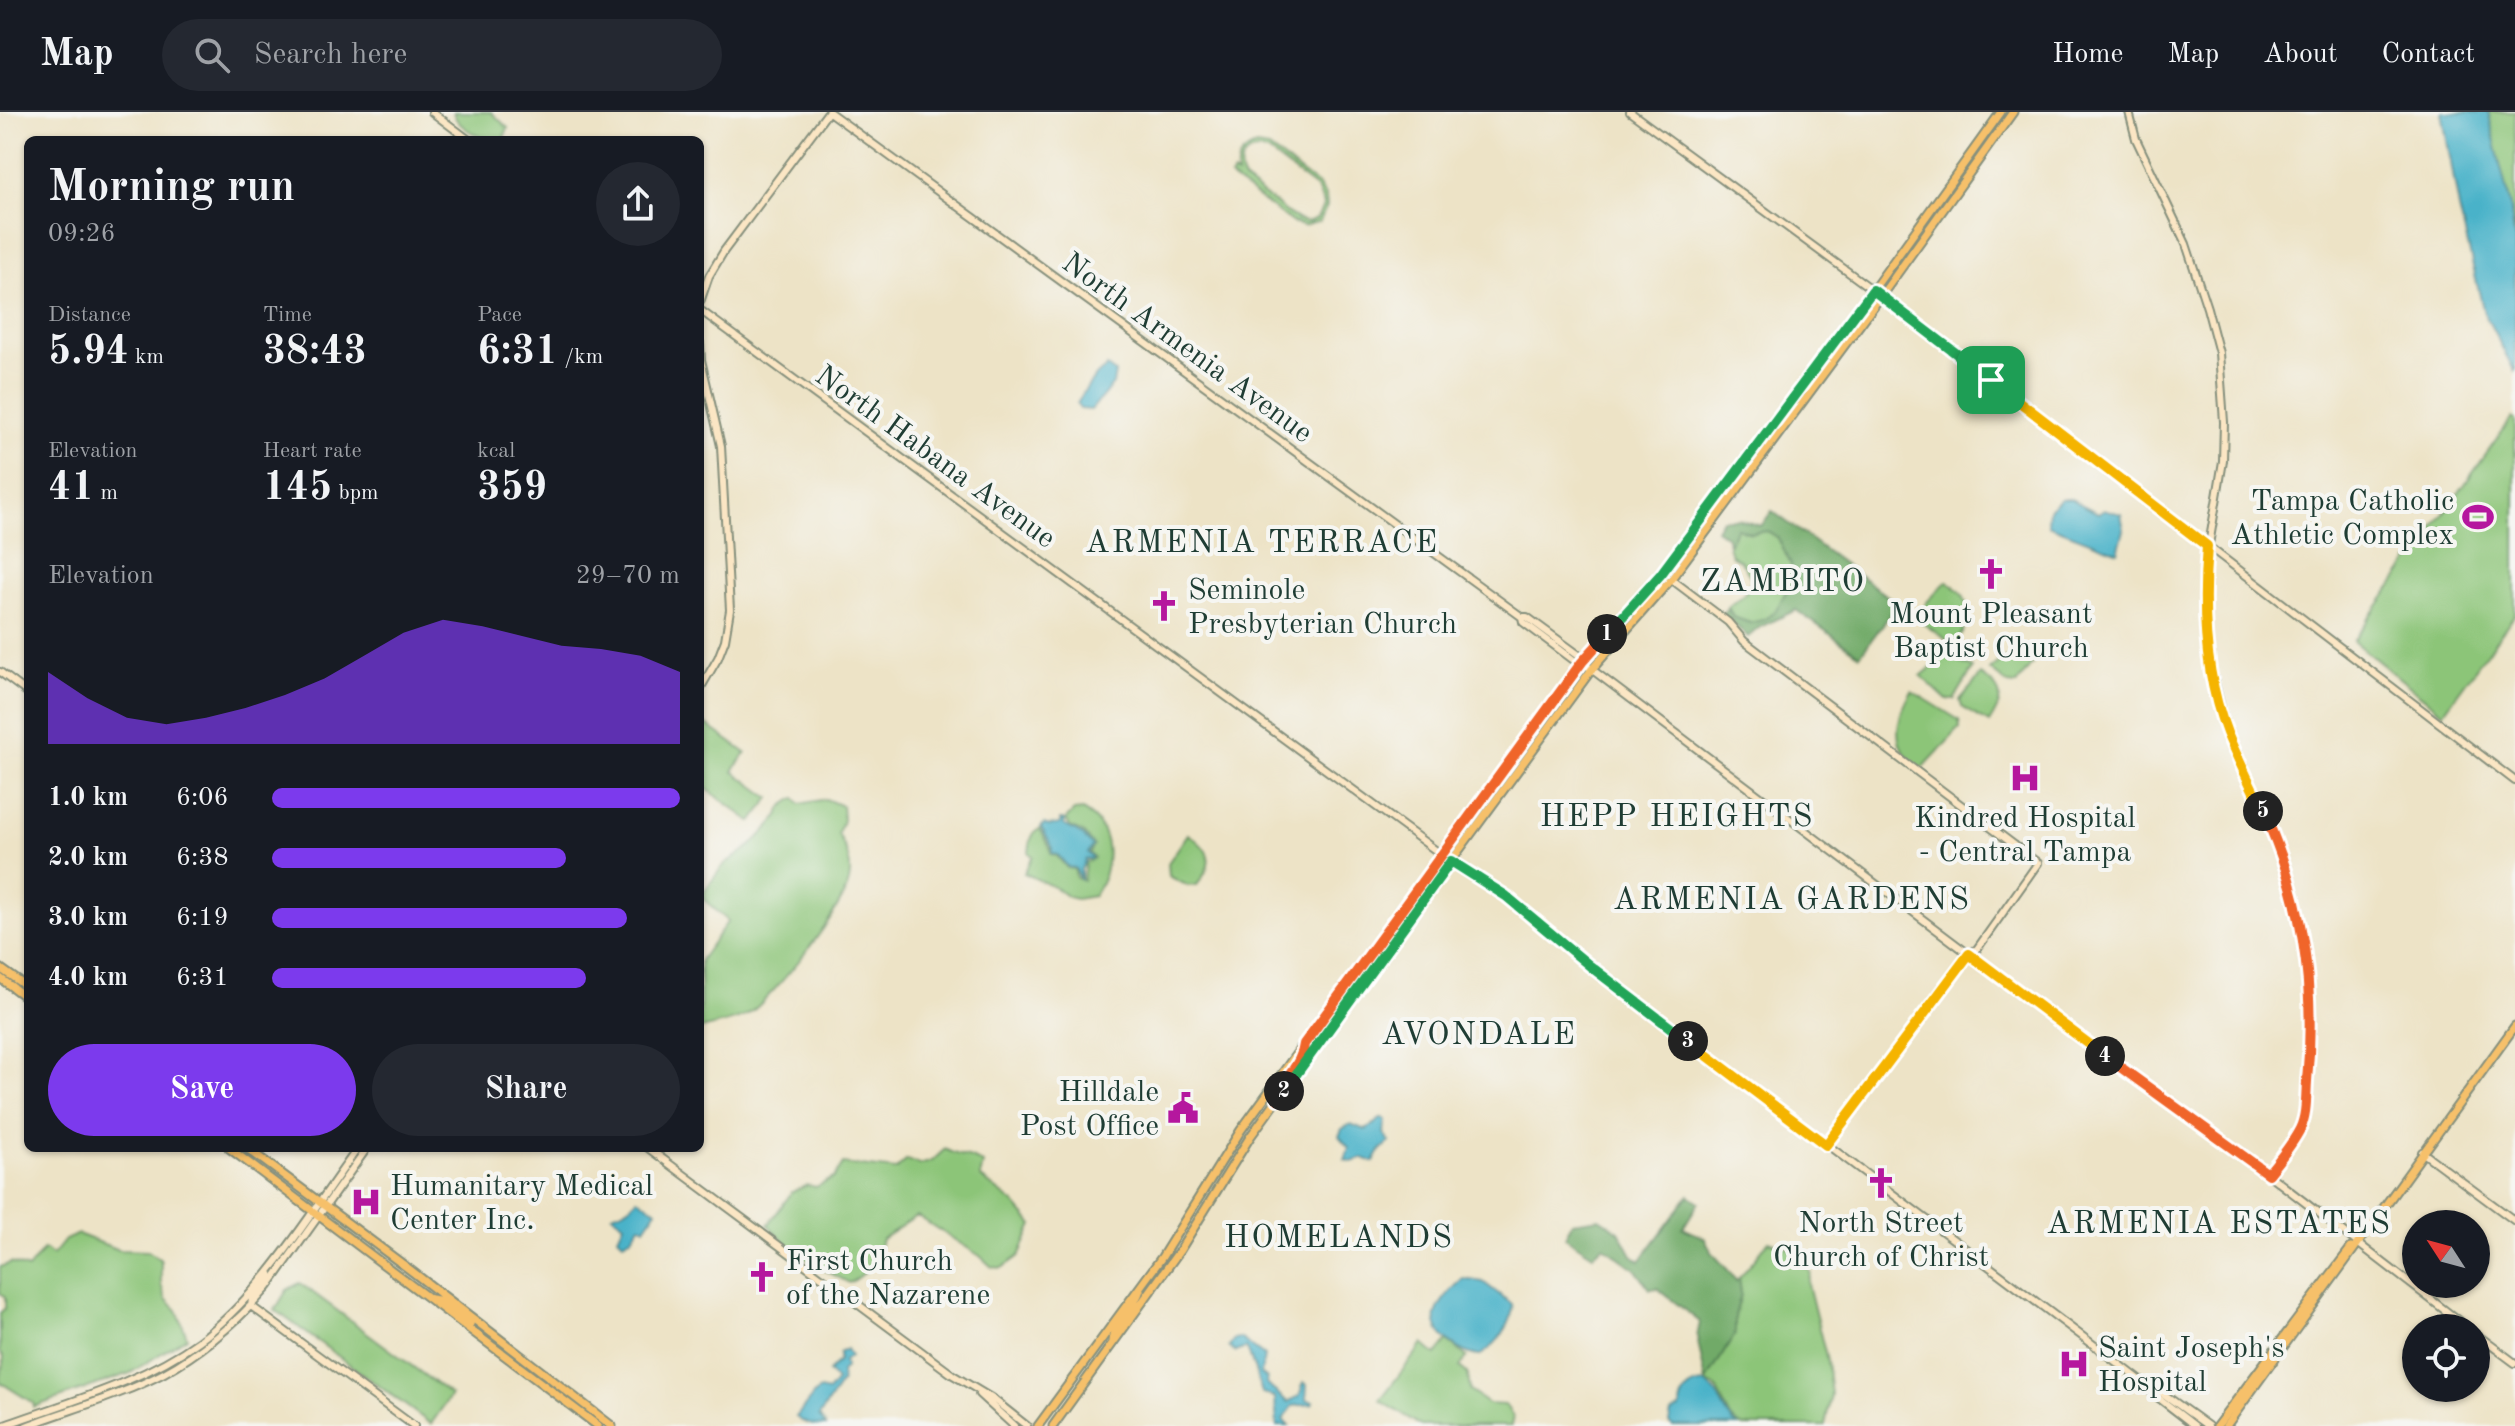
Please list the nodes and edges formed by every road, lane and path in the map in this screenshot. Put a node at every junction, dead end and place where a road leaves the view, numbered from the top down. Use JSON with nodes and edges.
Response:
{"nodes":[{"id":1,"x":432,"y":112,"type":"edge"},
{"id":2,"x":828,"y":112,"type":"edge"},
{"id":3,"x":1630,"y":112,"type":"edge"},
{"id":4,"x":2001,"y":112,"type":"edge"},
{"id":5,"x":2013,"y":112,"type":"edge"},
{"id":6,"x":2129,"y":112,"type":"edge"},
{"id":7,"x":464,"y":136,"type":"edge"},
{"id":8,"x":1955,"y":176,"type":"junction"},
{"id":9,"x":1927,"y":214,"type":"junction"},
{"id":10,"x":1932,"y":225,"type":"junction"},
{"id":11,"x":1913,"y":252,"type":"junction"},
{"id":12,"x":704,"y":290,"type":"edge"},
{"id":13,"x":1873,"y":290,"type":"junction"},
{"id":14,"x":1881,"y":296,"type":"junction"},
{"id":15,"x":704,"y":313,"type":"edge"},
{"id":16,"x":1817,"y":365,"type":"junction"},
{"id":17,"x":704,"y":376,"type":"edge"},
{"id":18,"x":1797,"y":410,"type":"junction"},
{"id":19,"x":1755,"y":448,"type":"junction"},
{"id":20,"x":1732,"y":480,"type":"junction"},
{"id":21,"x":1741,"y":484,"type":"junction"},
{"id":22,"x":1698,"y":525,"type":"junction"},
{"id":23,"x":1710,"y":525,"type":"junction"},
{"id":24,"x":2207,"y":546,"type":"junction"},
{"id":25,"x":1661,"y":574,"type":"junction"},
{"id":26,"x":1671,"y":579,"type":"junction"},
{"id":27,"x":1630,"y":625,"type":"junction"},
{"id":28,"x":1582,"y":662,"type":"junction"},
{"id":29,"x":1592,"y":669,"type":"junction"},
{"id":30,"x":0,"y":672,"type":"edge"},
{"id":31,"x":704,"y":682,"type":"edge"},
{"id":32,"x":24,"y":690,"type":"edge"},
{"id":33,"x":1535,"y":727,"type":"junction"},
{"id":34,"x":2515,"y":781,"type":"edge"},
{"id":35,"x":1505,"y":788,"type":"junction"},
{"id":36,"x":1442,"y":855,"type":"junction"},
{"id":37,"x":1451,"y":861,"type":"junction"},
{"id":38,"x":1969,"y":954,"type":"junction"},
{"id":39,"x":0,"y":973,"type":"edge"},
{"id":40,"x":24,"y":989,"type":"edge"},
{"id":41,"x":24,"y":992,"type":"edge"},
{"id":42,"x":1341,"y":994,"type":"junction"},
{"id":43,"x":2515,"y":1026,"type":"edge"},
{"id":44,"x":1304,"y":1044,"type":"junction"},
{"id":45,"x":1312,"y":1051,"type":"junction"},
{"id":46,"x":1278,"y":1099,"type":"junction"},
{"id":47,"x":1826,"y":1145,"type":"junction"},
{"id":48,"x":234,"y":1152,"type":"edge"},
{"id":49,"x":252,"y":1152,"type":"edge"},
{"id":50,"x":355,"y":1152,"type":"edge"},
{"id":51,"x":364,"y":1152,"type":"edge"},
{"id":52,"x":653,"y":1152,"type":"edge"},
{"id":53,"x":2422,"y":1152,"type":"junction"},
{"id":54,"x":2268,"y":1174,"type":"junction"},
{"id":55,"x":322,"y":1204,"type":"junction"},
{"id":56,"x":315,"y":1214,"type":"junction"},
{"id":57,"x":2515,"y":1221,"type":"edge"},
{"id":58,"x":2356,"y":1243,"type":"junction"},
{"id":59,"x":271,"y":1268,"type":"junction"},
{"id":60,"x":408,"y":1284,"type":"junction"},
{"id":61,"x":1142,"y":1284,"type":"junction"},
{"id":62,"x":433,"y":1288,"type":"junction"},
{"id":63,"x":428,"y":1299,"type":"junction"},
{"id":64,"x":243,"y":1301,"type":"junction"},
{"id":65,"x":251,"y":1306,"type":"junction"},
{"id":66,"x":2450,"y":1314,"type":"edge"},
{"id":67,"x":484,"y":1329,"type":"junction"},
{"id":68,"x":218,"y":1335,"type":"junction"},
{"id":69,"x":1113,"y":1342,"type":"junction"},
{"id":70,"x":2490,"y":1344,"type":"edge"},
{"id":71,"x":498,"y":1351,"type":"junction"},
{"id":72,"x":517,"y":1355,"type":"junction"},
{"id":73,"x":2515,"y":1363,"type":"edge"},
{"id":74,"x":529,"y":1374,"type":"junction"},
{"id":75,"x":547,"y":1377,"type":"junction"},
{"id":76,"x":2149,"y":1387,"type":"junction"},
{"id":77,"x":976,"y":1391,"type":"junction"},
{"id":78,"x":588,"y":1419,"type":"edge"},
{"id":79,"x":2,"y":1426,"type":"edge"},
{"id":80,"x":26,"y":1426,"type":"edge"},
{"id":81,"x":414,"y":1426,"type":"edge"},
{"id":82,"x":598,"y":1426,"type":"edge"},
{"id":83,"x":604,"y":1426,"type":"edge"},
{"id":84,"x":612,"y":1426,"type":"edge"},
{"id":85,"x":1014,"y":1426,"type":"edge"},
{"id":86,"x":1027,"y":1426,"type":"edge"},
{"id":87,"x":1038,"y":1426,"type":"edge"},
{"id":88,"x":1053,"y":1426,"type":"edge"},
{"id":89,"x":2195,"y":1426,"type":"edge"},
{"id":90,"x":2208,"y":1426,"type":"edge"},
{"id":91,"x":2217,"y":1426,"type":"edge"},
{"id":92,"x":2226,"y":1426,"type":"edge"}],
"edges":[{"from":1,"to":7,"type":"street"},
{"from":2,"to":12,"type":"street"},
{"from":2,"to":28,"type":"street","name":"North Armenia Avenue"},
{"from":3,"to":13,"type":"street"},
{"from":4,"to":8,"type":"main road"},
{"from":5,"to":10,"type":"main road"},
{"from":6,"to":24,"type":"street"},
{"from":8,"to":9,"type":"main road"},
{"from":8,"to":10,"type":"main road"},
{"from":9,"to":11,"type":"main road"},
{"from":9,"to":13,"type":"main road"},
{"from":10,"to":11,"type":"main road"},
{"from":11,"to":14,"type":"main road"},
{"from":13,"to":14,"type":"street"},
{"from":13,"to":16,"type":"main road"},
{"from":14,"to":18,"type":"main road"},
{"from":14,"to":24,"type":"street"},
{"from":15,"to":36,"type":"street","name":"North Habana Avenue"},
{"from":16,"to":18,"type":"main road"},
{"from":16,"to":19,"type":"main road"},
{"from":17,"to":31,"type":"street"},
{"from":18,"to":21,"type":"main road"},
{"from":19,"to":20,"type":"main road"},
{"from":19,"to":21,"type":"main road"},
{"from":20,"to":22,"type":"main road"},
{"from":20,"to":23,"type":"main road"},
{"from":21,"to":23,"type":"main road"},
{"from":22,"to":25,"type":"main road"},
{"from":22,"to":26,"type":"main road"},
{"from":23,"to":26,"type":"main road"},
{"from":24,"to":34,"type":"street"},
{"from":24,"to":54,"type":"street"},
{"from":25,"to":27,"type":"main road"},
{"from":25,"to":28,"type":"main road"},
{"from":26,"to":27,"type":"main road"},
{"from":26,"to":38,"type":"street"},
{"from":27,"to":29,"type":"main road"},
{"from":28,"to":29,"type":"street","name":"North Armenia Avenue"},
{"from":28,"to":33,"type":"main road"},
{"from":29,"to":35,"type":"main road"},
{"from":29,"to":38,"type":"street","name":"North Armenia Avenue"},
{"from":30,"to":32,"type":"street"},
{"from":33,"to":35,"type":"main road"},
{"from":33,"to":36,"type":"main road"},
{"from":35,"to":37,"type":"main road"},
{"from":36,"to":37,"type":"street","name":"North Habana Avenue"},
{"from":36,"to":42,"type":"main road"},
{"from":37,"to":45,"type":"main road"},
{"from":37,"to":47,"type":"street","name":"North Habana Avenue"},
{"from":38,"to":47,"type":"street"},
{"from":38,"to":54,"type":"street","name":"North Armenia Avenue"},
{"from":39,"to":40,"type":"main road"},
{"from":39,"to":41,"type":"main road"},
{"from":42,"to":44,"type":"main road"},
{"from":42,"to":45,"type":"main road"},
{"from":43,"to":53,"type":"main road"},
{"from":44,"to":46,"type":"main road"},
{"from":44,"to":61,"type":"main road"},
{"from":45,"to":46,"type":"main road"},
{"from":46,"to":69,"type":"main road"},
{"from":47,"to":76,"type":"street","name":"North Habana Avenue"},
{"from":48,"to":56,"type":"main road"},
{"from":49,"to":55,"type":"main road"},
{"from":50,"to":55,"type":"street"},
{"from":51,"to":55,"type":"street"},
{"from":52,"to":77,"type":"street"},
{"from":53,"to":57,"type":"street"},
{"from":53,"to":58,"type":"main road"},
{"from":54,"to":58,"type":"street","name":"North Armenia Avenue"},
{"from":55,"to":56,"type":"street"},
{"from":55,"to":62,"type":"main road"},
{"from":56,"to":59,"type":"street"},
{"from":56,"to":60,"type":"main road"},
{"from":56,"to":65,"type":"street"},
{"from":58,"to":66,"type":"street","name":"North Armenia Avenue"},
{"from":58,"to":91,"type":"main road"},
{"from":58,"to":92,"type":"main road"},
{"from":59,"to":64,"type":"street"},
{"from":59,"to":65,"type":"street"},
{"from":60,"to":62,"type":"main road"},
{"from":60,"to":63,"type":"main road"},
{"from":61,"to":69,"type":"main road"},
{"from":61,"to":87,"type":"main road"},
{"from":62,"to":67,"type":"main road"},
{"from":63,"to":67,"type":"main road"},
{"from":63,"to":71,"type":"main road"},
{"from":64,"to":68,"type":"street"},
{"from":64,"to":79,"type":"street"},
{"from":65,"to":68,"type":"street"},
{"from":65,"to":81,"type":"street"},
{"from":67,"to":72,"type":"main road"},
{"from":68,"to":80,"type":"street"},
{"from":69,"to":88,"type":"main road"},
{"from":70,"to":73,"type":"street"},
{"from":71,"to":72,"type":"main road"},
{"from":71,"to":74,"type":"main road"},
{"from":72,"to":75,"type":"main road"},
{"from":74,"to":75,"type":"main road"},
{"from":74,"to":78,"type":"main road"},
{"from":75,"to":78,"type":"main road"},
{"from":76,"to":89,"type":"street","name":"North Habana Avenue"},
{"from":76,"to":90,"type":"street","name":"North Habana Avenue"},
{"from":77,"to":85,"type":"street"},
{"from":77,"to":86,"type":"street"},
{"from":78,"to":82,"type":"main road"},
{"from":78,"to":83,"type":"main road"},
{"from":78,"to":84,"type":"main road"}]}
